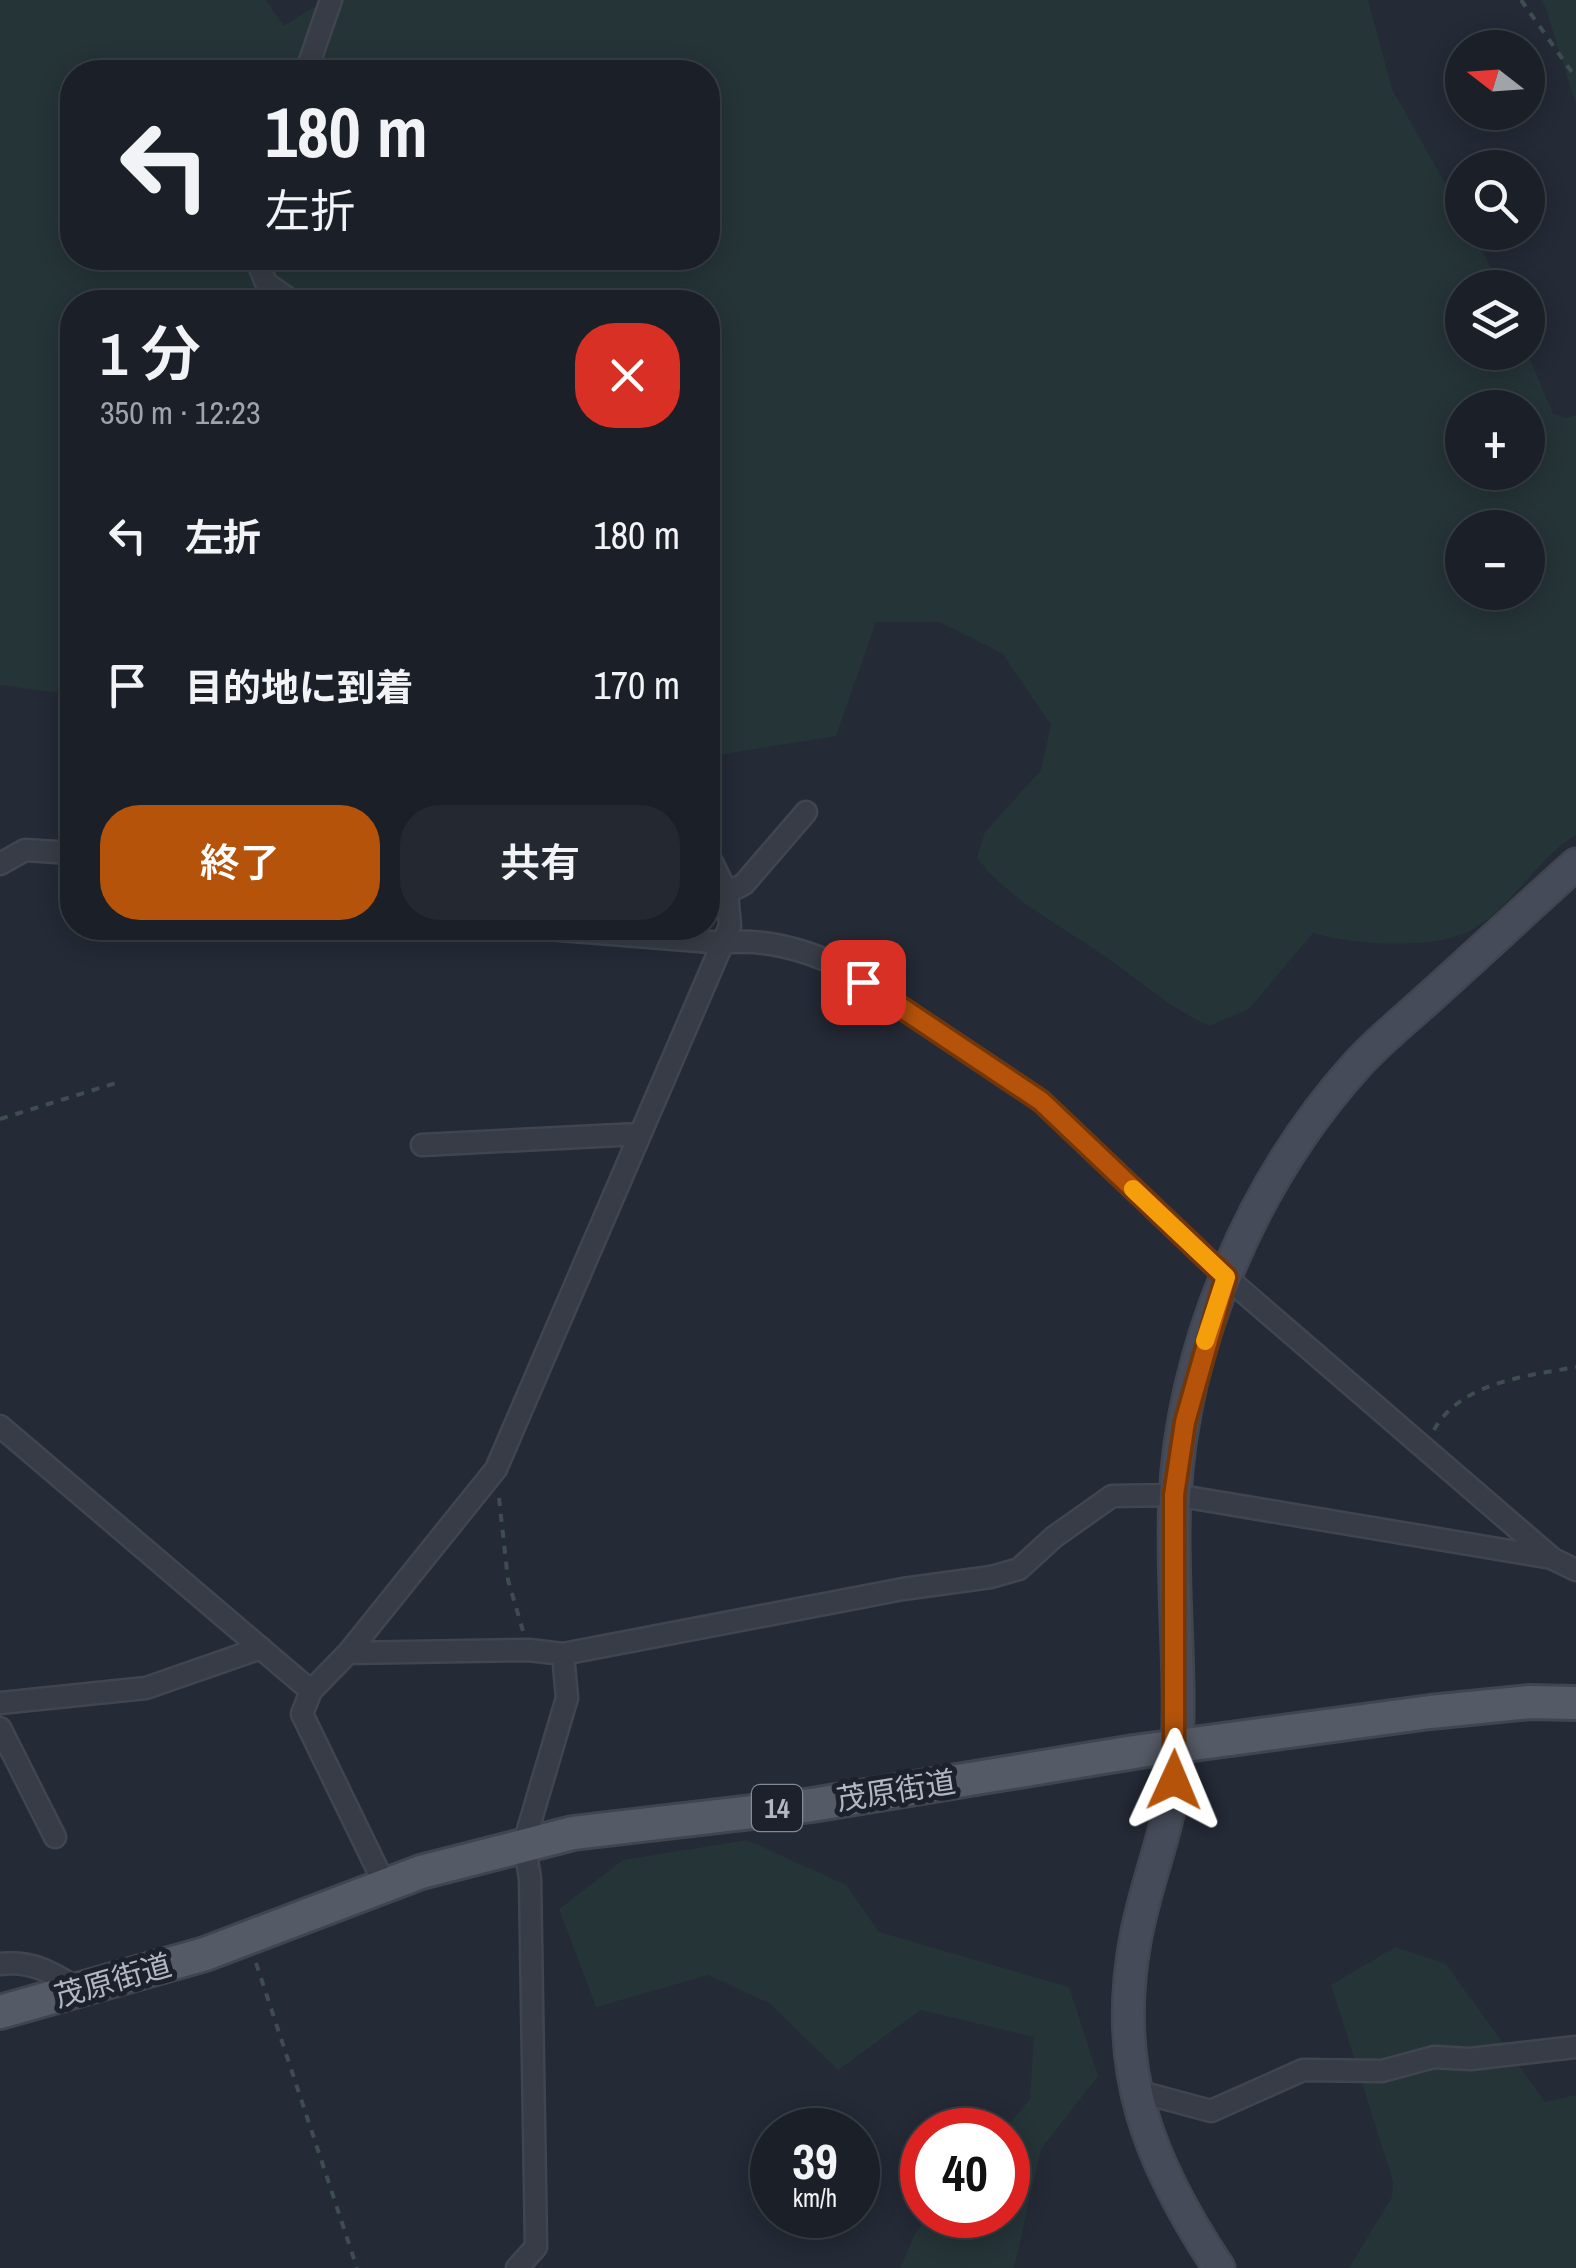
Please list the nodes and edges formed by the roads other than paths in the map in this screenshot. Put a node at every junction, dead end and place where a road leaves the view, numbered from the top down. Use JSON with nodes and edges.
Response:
{"nodes":[{"id":1,"x":331,"y":0,"type":"edge"},
{"id":2,"x":310,"y":60,"type":"edge"},
{"id":3,"x":261,"y":270,"type":"edge"},
{"id":4,"x":276,"y":290,"type":"edge"},
{"id":5,"x":806,"y":812,"type":"dead end"},
{"id":6,"x":60,"y":852,"type":"edge"},
{"id":7,"x":0,"y":864,"type":"edge"},
{"id":8,"x":1576,"y":864,"type":"edge"},
{"id":9,"x":720,"y":879,"type":"edge"},
{"id":10,"x":727,"y":893,"type":"junction"},
{"id":11,"x":686,"y":940,"type":"edge"},
{"id":12,"x":723,"y":943,"type":"junction"},
{"id":13,"x":638,"y":1134,"type":"junction"},
{"id":14,"x":422,"y":1145,"type":"dead end"},
{"id":15,"x":1226,"y":1277,"type":"junction"},
{"id":16,"x":0,"y":1426,"type":"edge"},
{"id":17,"x":1174,"y":1495,"type":"junction"},
{"id":18,"x":1553,"y":1559,"type":"junction"},
{"id":19,"x":1576,"y":1570,"type":"edge"},
{"id":20,"x":261,"y":1648,"type":"junction"},
{"id":21,"x":348,"y":1653,"type":"junction"},
{"id":22,"x":563,"y":1654,"type":"junction"},
{"id":23,"x":311,"y":1692,"type":"junction"},
{"id":24,"x":0,"y":1702,"type":"edge"},
{"id":25,"x":1576,"y":1703,"type":"edge"},
{"id":26,"x":0,"y":1728,"type":"edge"},
{"id":27,"x":1174,"y":1746,"type":"junction"},
{"id":28,"x":55,"y":1837,"type":"dead end"},
{"id":29,"x":524,"y":1843,"type":"junction"},
{"id":30,"x":385,"y":1885,"type":"junction"},
{"id":31,"x":0,"y":1964,"type":"edge"},
{"id":32,"x":82,"y":1991,"type":"junction"},
{"id":33,"x":0,"y":2012,"type":"edge"},
{"id":34,"x":1576,"y":2048,"type":"edge"},
{"id":35,"x":1133,"y":2090,"type":"junction"},
{"id":36,"x":517,"y":2268,"type":"edge"},
{"id":37,"x":1219,"y":2268,"type":"edge"}],
"edges":[{"from":1,"to":2,"type":"street"},
{"from":3,"to":4,"type":"street"},
{"from":5,"to":10,"type":"street"},
{"from":6,"to":7,"type":"street"},
{"from":8,"to":15,"type":"street"},
{"from":9,"to":10,"type":"street"},
{"from":10,"to":12,"type":"street"},
{"from":11,"to":12,"type":"street"},
{"from":12,"to":13,"type":"street"},
{"from":12,"to":15,"type":"street"},
{"from":13,"to":14,"type":"street"},
{"from":13,"to":21,"type":"street"},
{"from":15,"to":17,"type":"street"},
{"from":15,"to":18,"type":"street"},
{"from":16,"to":20,"type":"street"},
{"from":17,"to":18,"type":"street"},
{"from":17,"to":22,"type":"street"},
{"from":17,"to":27,"type":"street"},
{"from":18,"to":19,"type":"street"},
{"from":20,"to":23,"type":"street"},
{"from":20,"to":24,"type":"street"},
{"from":21,"to":22,"type":"street"},
{"from":21,"to":23,"type":"street"},
{"from":22,"to":29,"type":"street"},
{"from":23,"to":30,"type":"street"},
{"from":25,"to":27,"type":"main road","name":"茂原街道","number":"14"},
{"from":26,"to":28,"type":"street"},
{"from":27,"to":29,"type":"main road","name":"茂原街道","number":"14"},
{"from":27,"to":35,"type":"street"},
{"from":29,"to":30,"type":"main road","name":"茂原街道","number":"14"},
{"from":29,"to":36,"type":"street"},
{"from":30,"to":32,"type":"main road","name":"茂原街道","number":"14"},
{"from":31,"to":32,"type":"street"},
{"from":32,"to":33,"type":"main road","name":"茂原街道","number":"14"},
{"from":34,"to":35,"type":"street"},
{"from":35,"to":37,"type":"street"}]}
